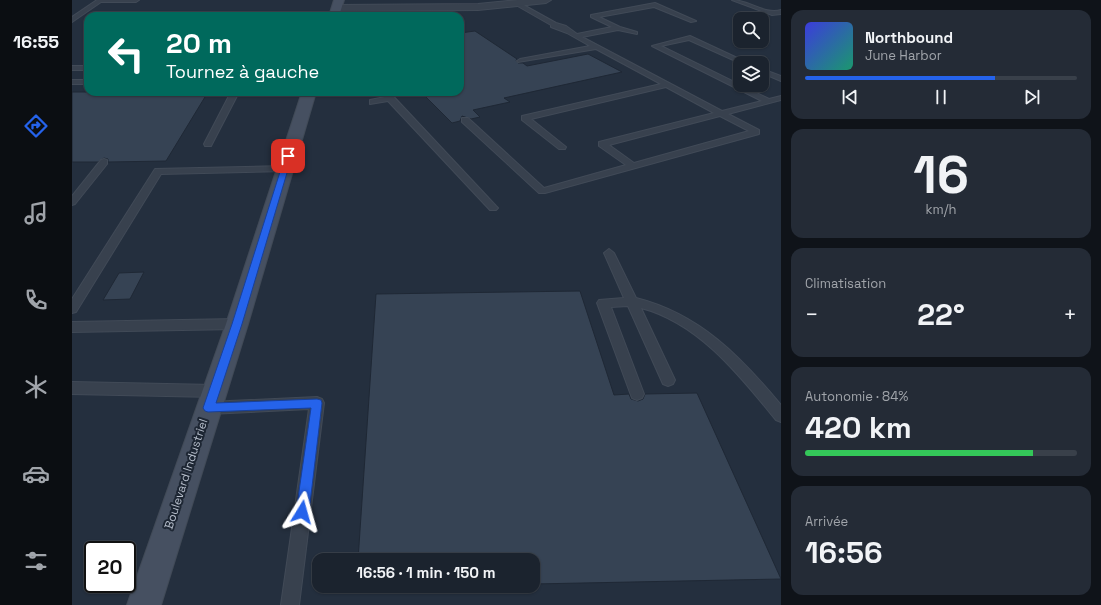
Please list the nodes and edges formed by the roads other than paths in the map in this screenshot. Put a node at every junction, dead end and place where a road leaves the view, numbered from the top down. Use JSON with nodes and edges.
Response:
{"nodes":[{"id":1,"x":136,"y":0,"type":"edge"},
{"id":2,"x":546,"y":0,"type":"edge"},
{"id":3,"x":736,"y":0,"type":"edge"},
{"id":4,"x":523,"y":2,"type":"edge"},
{"id":5,"x":336,"y":8,"type":"edge"},
{"id":6,"x":781,"y":12,"type":"edge"},
{"id":7,"x":72,"y":20,"type":"edge"},
{"id":8,"x":83,"y":20,"type":"dead end"},
{"id":9,"x":693,"y":21,"type":"dead end"},
{"id":10,"x":618,"y":28,"type":"junction"},
{"id":11,"x":635,"y":31,"type":"dead end"},
{"id":12,"x":576,"y":36,"type":"junction"},
{"id":13,"x":596,"y":47,"type":"junction"},
{"id":14,"x":733,"y":58,"type":"edge"},
{"id":15,"x":620,"y":60,"type":"junction"},
{"id":16,"x":520,"y":61,"type":"dead end"},
{"id":17,"x":610,"y":62,"type":"dead end"},
{"id":18,"x":72,"y":68,"type":"edge"},
{"id":19,"x":84,"y":68,"type":"edge"},
{"id":20,"x":769,"y":73,"type":"edge"},
{"id":21,"x":781,"y":79,"type":"edge"},
{"id":22,"x":72,"y":82,"type":"edge"},
{"id":23,"x":84,"y":82,"type":"edge"},
{"id":24,"x":733,"y":84,"type":"edge"},
{"id":25,"x":667,"y":85,"type":"junction"},
{"id":26,"x":750,"y":92,"type":"edge"},
{"id":27,"x":233,"y":96,"type":"edge"},
{"id":28,"x":308,"y":96,"type":"edge"},
{"id":29,"x":385,"y":96,"type":"edge"},
{"id":30,"x":388,"y":96,"type":"edge"},
{"id":31,"x":781,"y":98,"type":"edge"},
{"id":32,"x":768,"y":101,"type":"junction"},
{"id":33,"x":374,"y":102,"type":"dead end"},
{"id":34,"x":720,"y":114,"type":"junction"},
{"id":35,"x":465,"y":120,"type":"dead end"},
{"id":36,"x":208,"y":144,"type":"dead end"},
{"id":37,"x":562,"y":147,"type":"dead end"},
{"id":38,"x":104,"y":162,"type":"dead end"},
{"id":39,"x":633,"y":166,"type":"junction"},
{"id":40,"x":284,"y":169,"type":"junction"},
{"id":41,"x":72,"y":202,"type":"edge"},
{"id":42,"x":493,"y":208,"type":"dead end"},
{"id":43,"x":609,"y":253,"type":"dead end"},
{"id":44,"x":633,"y":302,"type":"junction"},
{"id":45,"x":72,"y":309,"type":"edge"},
{"id":46,"x":237,"y":324,"type":"junction"},
{"id":47,"x":72,"y":327,"type":"edge"},
{"id":48,"x":668,"y":380,"type":"dead end"},
{"id":49,"x":72,"y":388,"type":"edge"},
{"id":50,"x":637,"y":394,"type":"dead end"},
{"id":51,"x":211,"y":399,"type":"junction"},
{"id":52,"x":781,"y":416,"type":"edge"},
{"id":53,"x":144,"y":605,"type":"edge"},
{"id":54,"x":290,"y":605,"type":"edge"}],
"edges":[{"from":1,"to":7,"type":"lane"},
{"from":2,"to":4,"type":"street"},
{"from":3,"to":6,"type":"lane"},
{"from":4,"to":5,"type":"street"},
{"from":4,"to":12,"type":"lane"},
{"from":7,"to":8,"type":"lane"},
{"from":9,"to":10,"type":"lane"},
{"from":10,"to":11,"type":"lane"},
{"from":10,"to":12,"type":"lane"},
{"from":12,"to":13,"type":"lane"},
{"from":13,"to":15,"type":"lane"},
{"from":13,"to":16,"type":"lane"},
{"from":14,"to":24,"type":"lane"},
{"from":15,"to":17,"type":"lane"},
{"from":15,"to":25,"type":"lane"},
{"from":18,"to":19,"type":"lane"},
{"from":20,"to":21,"type":"lane"},
{"from":22,"to":23,"type":"lane"},
{"from":25,"to":34,"type":"lane"},
{"from":25,"to":37,"type":"lane"},
{"from":26,"to":32,"type":"lane"},
{"from":27,"to":36,"type":"lane"},
{"from":28,"to":40,"type":"street","name":"Boulevard Industriel"},
{"from":29,"to":33,"type":"lane"},
{"from":30,"to":42,"type":"lane"},
{"from":31,"to":32,"type":"lane"},
{"from":32,"to":34,"type":"lane"},
{"from":34,"to":39,"type":"lane"},
{"from":34,"to":39,"type":"lane"},
{"from":35,"to":39,"type":"lane"},
{"from":38,"to":41,"type":"lane"},
{"from":40,"to":45,"type":"lane"},
{"from":40,"to":46,"type":"street","name":"Boulevard Industriel"},
{"from":43,"to":44,"type":"lane"},
{"from":44,"to":48,"type":"lane"},
{"from":44,"to":50,"type":"lane"},
{"from":44,"to":52,"type":"lane"},
{"from":46,"to":47,"type":"lane"},
{"from":46,"to":51,"type":"street","name":"Boulevard Industriel"},
{"from":49,"to":51,"type":"lane"},
{"from":51,"to":53,"type":"street","name":"Boulevard Industriel"},
{"from":51,"to":54,"type":"lane"}]}
